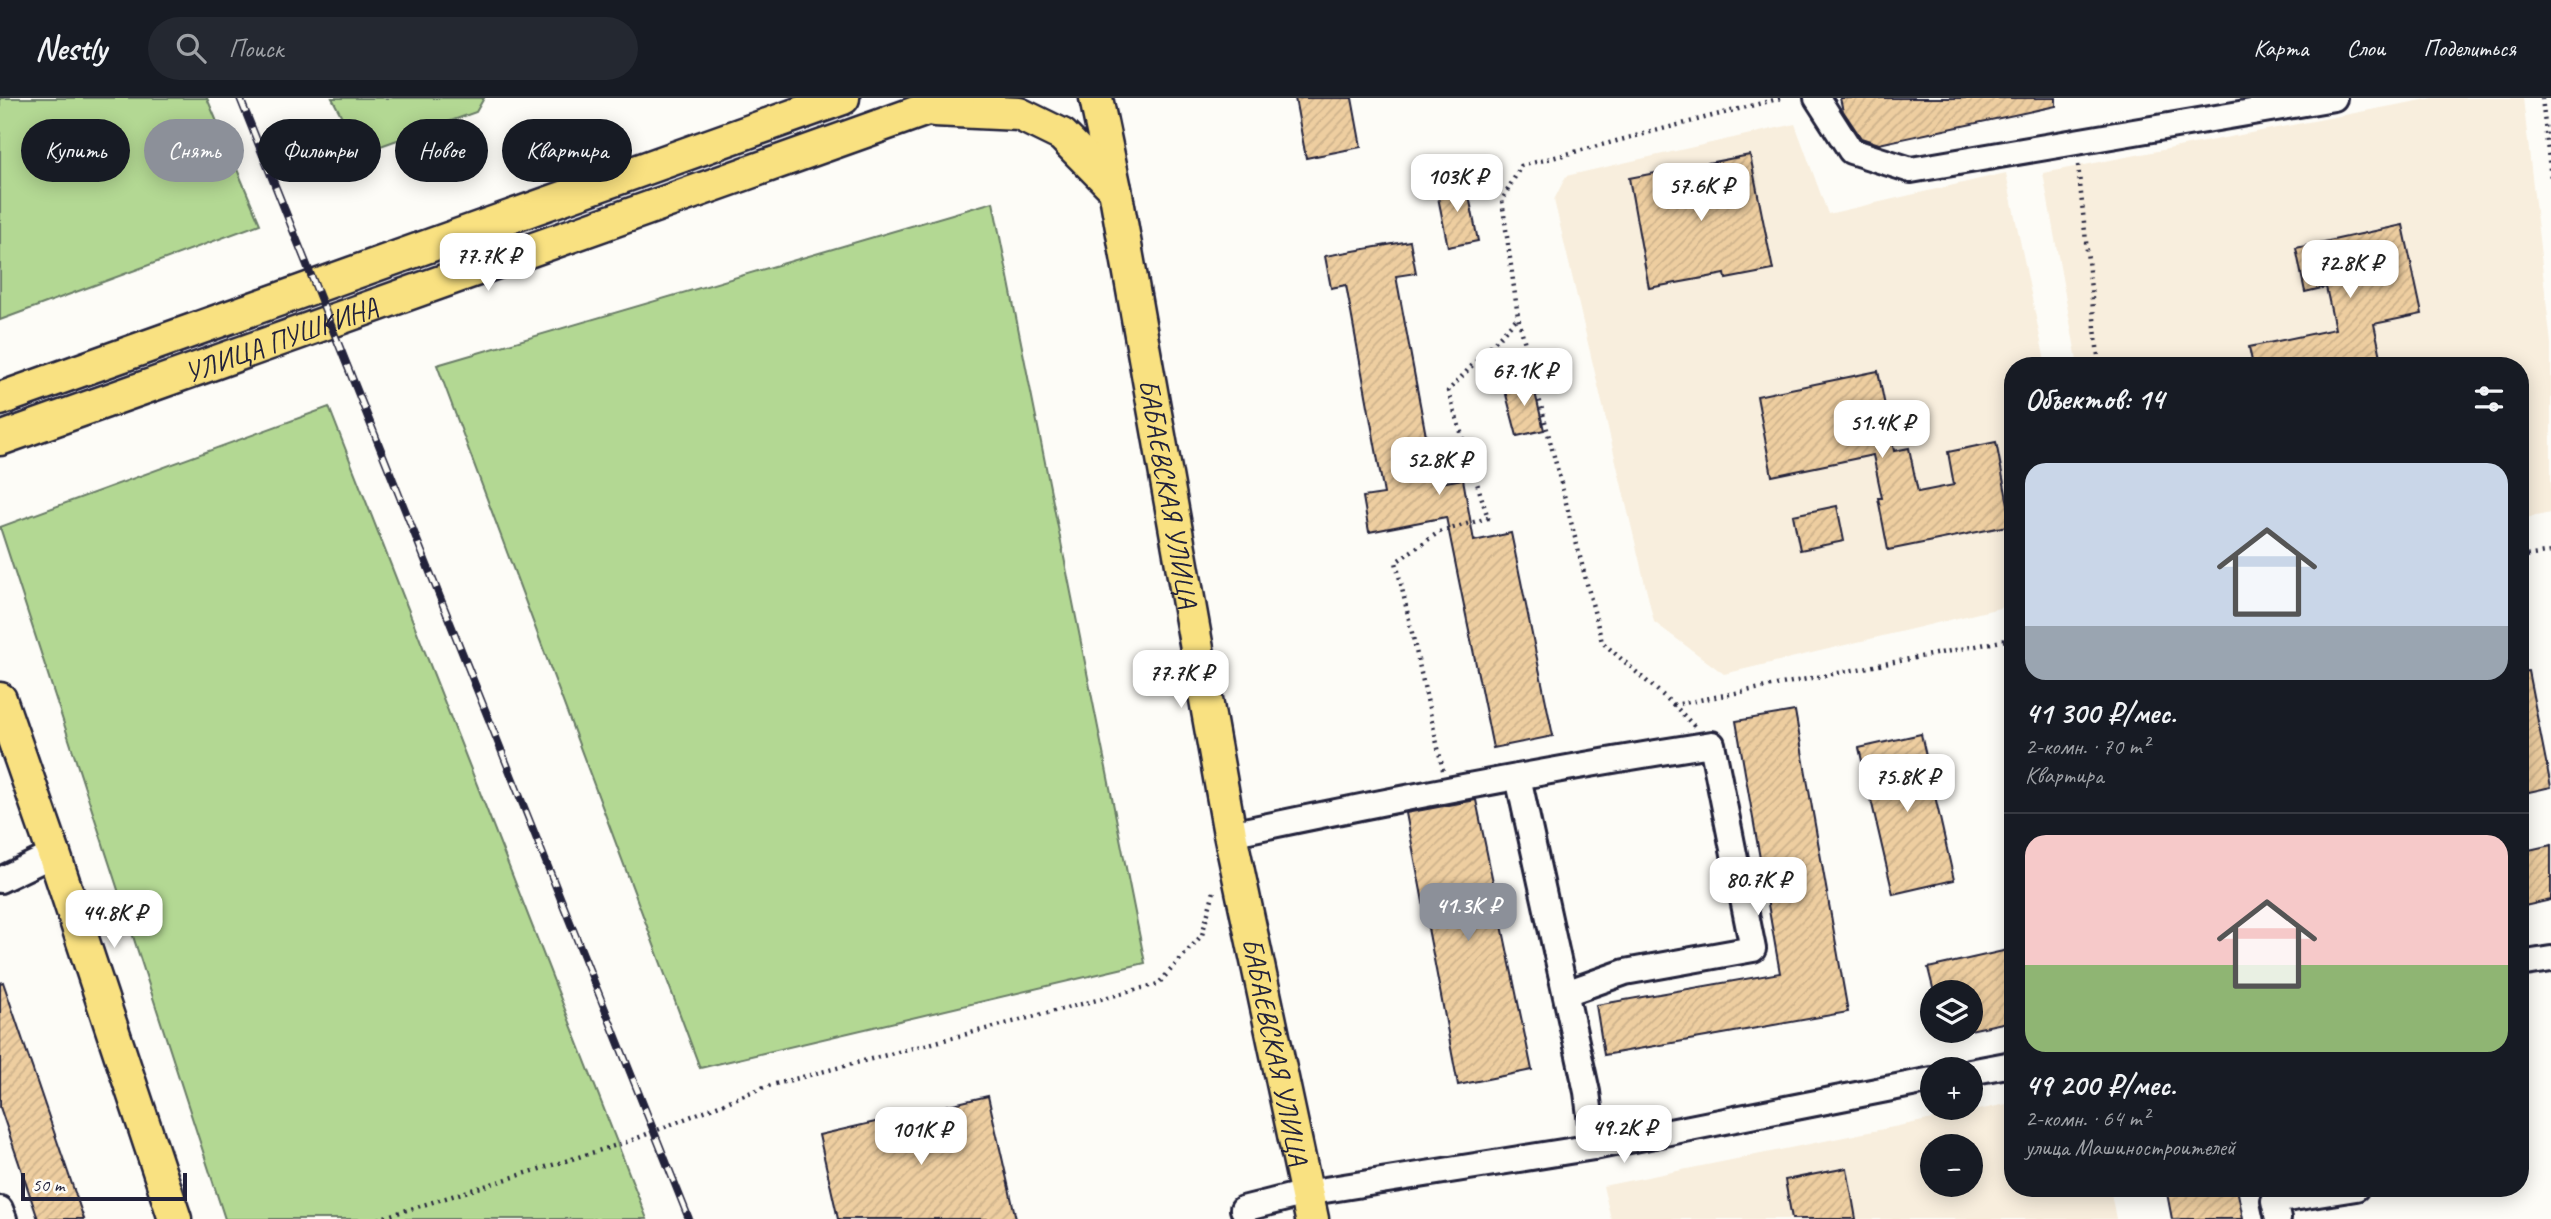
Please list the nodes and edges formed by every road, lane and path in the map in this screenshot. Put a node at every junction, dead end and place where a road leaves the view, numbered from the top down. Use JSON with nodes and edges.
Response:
{"nodes":[{"id":1,"x":843,"y":98,"type":"edge"},
{"id":2,"x":958,"y":98,"type":"edge"},
{"id":3,"x":1096,"y":98,"type":"edge"},
{"id":4,"x":1781,"y":98,"type":"edge"},
{"id":5,"x":1817,"y":98,"type":"edge"},
{"id":6,"x":2334,"y":98,"type":"edge"},
{"id":7,"x":2542,"y":98,"type":"edge"},
{"id":8,"x":926,"y":110,"type":"junction"},
{"id":9,"x":2076,"y":142,"type":"junction"},
{"id":10,"x":2551,"y":178,"type":"edge"},
{"id":11,"x":1115,"y":189,"type":"junction"},
{"id":12,"x":1518,"y":317,"type":"junction"},
{"id":13,"x":2098,"y":357,"type":"edge"},
{"id":14,"x":0,"y":399,"type":"edge"},
{"id":15,"x":0,"y":439,"type":"edge"},
{"id":16,"x":2551,"y":552,"type":"edge"},
{"id":17,"x":2529,"y":556,"type":"edge"},
{"id":18,"x":2004,"y":641,"type":"edge"},
{"id":19,"x":0,"y":699,"type":"edge"},
{"id":20,"x":1674,"y":705,"type":"junction"},
{"id":21,"x":1712,"y":744,"type":"junction"},
{"id":22,"x":1518,"y":777,"type":"junction"},
{"id":23,"x":1447,"y":788,"type":"junction"},
{"id":24,"x":1230,"y":834,"type":"junction"},
{"id":25,"x":54,"y":854,"type":"junction"},
{"id":26,"x":0,"y":880,"type":"edge"},
{"id":27,"x":1216,"y":884,"type":"dead end"},
{"id":28,"x":2551,"y":958,"type":"edge"},
{"id":29,"x":2529,"y":962,"type":"edge"},
{"id":30,"x":1566,"y":993,"type":"junction"},
{"id":31,"x":2004,"y":1066,"type":"edge"},
{"id":32,"x":1983,"y":1070,"type":"edge"},
{"id":33,"x":1920,"y":1082,"type":"edge"},
{"id":34,"x":1594,"y":1147,"type":"junction"},
{"id":35,"x":2299,"y":1197,"type":"edge"},
{"id":36,"x":1309,"y":1206,"type":"edge"},
{"id":37,"x":0,"y":1209,"type":"edge"},
{"id":38,"x":1242,"y":1209,"type":"dead end"},
{"id":39,"x":4,"y":1219,"type":"edge"},
{"id":40,"x":175,"y":1219,"type":"edge"},
{"id":41,"x":378,"y":1219,"type":"edge"},
{"id":42,"x":2278,"y":1219,"type":"edge"}],
"edges":[{"from":1,"to":14,"type":"main road","name":"УЛИЦА ПУШКИНА"},
{"from":2,"to":8,"type":"main road","name":"УЛИЦА ПУШКИНА"},
{"from":3,"to":11,"type":"main road","name":"БАБАЕВСКАЯ УЛИЦА"},
{"from":4,"to":12,"type":"path"},
{"from":5,"to":9,"type":"street"},
{"from":6,"to":9,"type":"street"},
{"from":7,"to":10,"type":"path"},
{"from":8,"to":11,"type":"main road"},
{"from":8,"to":15,"type":"main road","name":"УЛИЦА ПУШКИНА"},
{"from":9,"to":13,"type":"path"},
{"from":11,"to":24,"type":"main road","name":"БАБАЕВСКАЯ УЛИЦА"},
{"from":12,"to":20,"type":"path"},
{"from":12,"to":23,"type":"path"},
{"from":16,"to":17,"type":"path"},
{"from":18,"to":20,"type":"path"},
{"from":19,"to":25,"type":"main road"},
{"from":20,"to":21,"type":"path"},
{"from":21,"to":22,"type":"street"},
{"from":21,"to":30,"type":"street"},
{"from":22,"to":23,"type":"street"},
{"from":22,"to":30,"type":"street"},
{"from":23,"to":24,"type":"street"},
{"from":24,"to":36,"type":"main road","name":"БАБАЕВСКАЯ УЛИЦА"},
{"from":25,"to":26,"type":"street"},
{"from":25,"to":40,"type":"main road"},
{"from":27,"to":41,"type":"path"},
{"from":28,"to":29,"type":"street"},
{"from":30,"to":34,"type":"street"},
{"from":31,"to":32,"type":"street"},
{"from":33,"to":34,"type":"street"},
{"from":34,"to":36,"type":"street"},
{"from":35,"to":42,"type":"street"},
{"from":36,"to":38,"type":"street"},
{"from":37,"to":39,"type":"street"}]}
